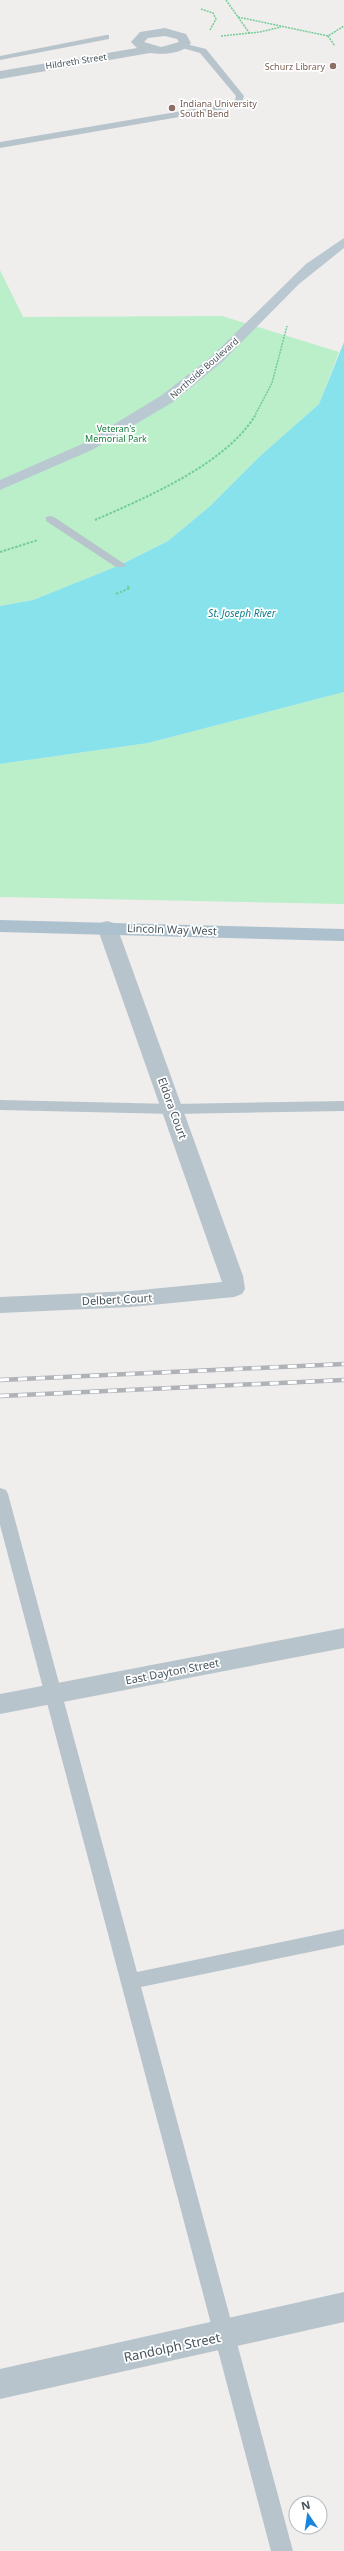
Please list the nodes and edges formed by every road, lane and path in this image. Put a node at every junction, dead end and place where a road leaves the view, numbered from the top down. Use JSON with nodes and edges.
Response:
{"nodes":[{"id":1,"x":226,"y":0,"type":"edge"},
{"id":2,"x":201,"y":9,"type":"dead end"},
{"id":3,"x":238,"y":17,"type":"junction"},
{"id":4,"x":344,"y":26,"type":"edge"},
{"id":5,"x":284,"y":27,"type":"junction"},
{"id":6,"x":212,"y":32,"type":"dead end"},
{"id":7,"x":250,"y":34,"type":"junction"},
{"id":8,"x":219,"y":35,"type":"dead end"},
{"id":9,"x":224,"y":36,"type":"junction"},
{"id":10,"x":328,"y":36,"type":"junction"},
{"id":11,"x":106,"y":37,"type":"dead end"},
{"id":12,"x":183,"y":42,"type":"junction"},
{"id":13,"x":335,"y":46,"type":"dead end"},
{"id":14,"x":152,"y":49,"type":"junction"},
{"id":15,"x":32,"y":52,"type":"junction"},
{"id":16,"x":0,"y":58,"type":"edge"},
{"id":17,"x":44,"y":67,"type":"junction"},
{"id":18,"x":0,"y":75,"type":"edge"},
{"id":19,"x":0,"y":145,"type":"edge"},
{"id":20,"x":344,"y":242,"type":"edge"},
{"id":21,"x":291,"y":320,"type":"dead end"},
{"id":22,"x":0,"y":485,"type":"edge"},
{"id":23,"x":50,"y":519,"type":"dead end"},
{"id":24,"x":69,"y":531,"type":"junction"},
{"id":25,"x":0,"y":552,"type":"edge"},
{"id":26,"x":120,"y":565,"type":"dead end"},
{"id":27,"x":0,"y":926,"type":"edge"},
{"id":28,"x":107,"y":927,"type":"junction"},
{"id":29,"x":344,"y":935,"type":"edge"},
{"id":30,"x":0,"y":1105,"type":"edge"},
{"id":31,"x":344,"y":1106,"type":"edge"},
{"id":32,"x":173,"y":1109,"type":"junction"},
{"id":33,"x":234,"y":1289,"type":"joint"},
{"id":34,"x":0,"y":1305,"type":"edge"},
{"id":35,"x":0,"y":1494,"type":"edge"},
{"id":36,"x":344,"y":1638,"type":"edge"},
{"id":37,"x":54,"y":1693,"type":"junction"},
{"id":38,"x":0,"y":1704,"type":"edge"},
{"id":39,"x":344,"y":1937,"type":"edge"},
{"id":40,"x":131,"y":1981,"type":"junction"},
{"id":41,"x":344,"y":2307,"type":"edge"},
{"id":42,"x":225,"y":2335,"type":"junction"},
{"id":43,"x":0,"y":2384,"type":"edge"},
{"id":44,"x":282,"y":2551,"type":"edge"}],
"edges":[{"from":1,"to":3,"type":"path"},
{"from":2,"to":6,"type":"path"},
{"from":3,"to":5,"type":"path"},
{"from":3,"to":7,"type":"path"},
{"from":4,"to":10,"type":"path"},
{"from":5,"to":7,"type":"path"},
{"from":5,"to":10,"type":"path"},
{"from":7,"to":9,"type":"path"},
{"from":8,"to":9,"type":"path"},
{"from":9,"to":12,"type":"path"},
{"from":10,"to":13,"type":"path"},
{"from":11,"to":15,"type":"lane"},
{"from":12,"to":14,"type":"street","name":"Hildreth Street"},
{"from":12,"to":14,"type":"street"},
{"from":12,"to":19,"type":"lane"},
{"from":14,"to":17,"type":"street","name":"Hildreth Street"},
{"from":15,"to":16,"type":"lane"},
{"from":15,"to":17,"type":"lane"},
{"from":17,"to":18,"type":"street","name":"Hildreth Street"},
{"from":20,"to":22,"type":"street","name":"Northside Boulevard"},
{"from":21,"to":24,"type":"path"},
{"from":23,"to":24,"type":"lane"},
{"from":24,"to":25,"type":"path"},
{"from":24,"to":26,"type":"lane"},
{"from":27,"to":28,"type":"main road","name":"Lincoln Way West"},
{"from":28,"to":29,"type":"main road","name":"Lincoln Way West"},
{"from":28,"to":32,"type":"street","name":"Eldora Court"},
{"from":30,"to":32,"type":"lane"},
{"from":31,"to":32,"type":"lane"},
{"from":32,"to":33,"type":"street","name":"Eldora Court"},
{"from":33,"to":34,"type":"street","name":"Delbert Court"},
{"from":35,"to":37,"type":"lane"},
{"from":36,"to":37,"type":"street","name":"East Dayton Street"},
{"from":37,"to":38,"type":"street","name":"East Dayton Street"},
{"from":37,"to":40,"type":"lane"},
{"from":39,"to":40,"type":"lane"},
{"from":40,"to":42,"type":"lane"},
{"from":41,"to":42,"type":"street","name":"Randolph Street"},
{"from":42,"to":43,"type":"street","name":"Randolph Street"},
{"from":42,"to":44,"type":"lane"}]}
